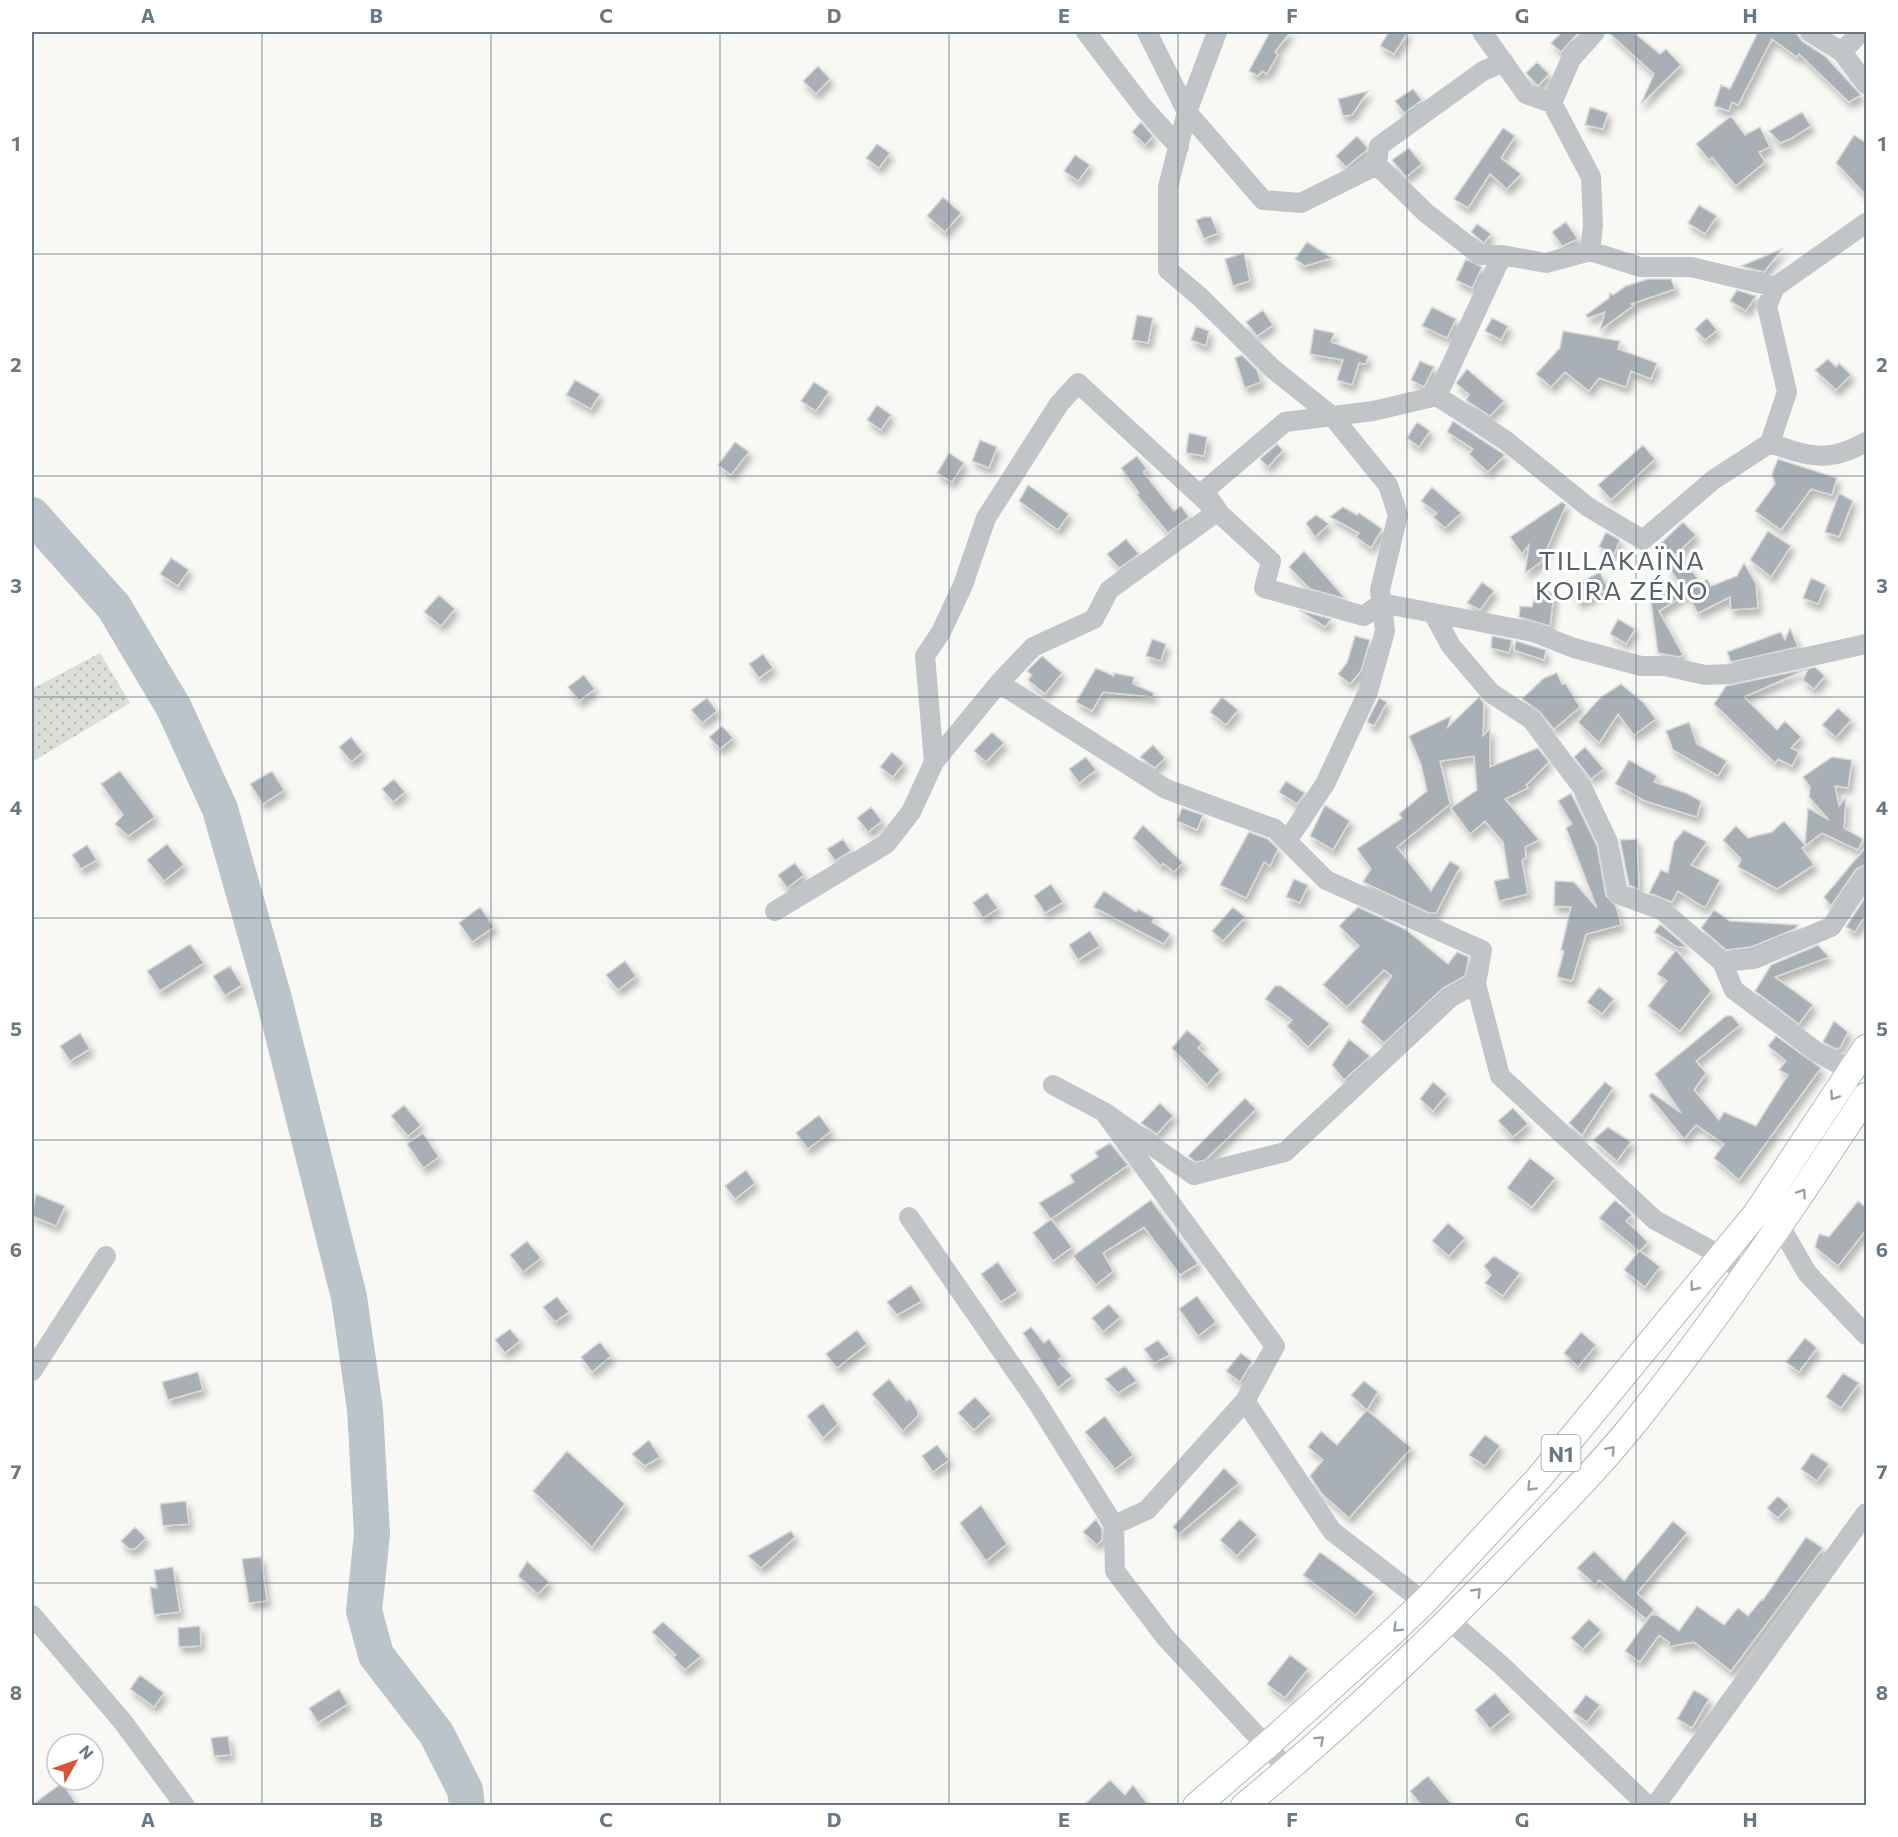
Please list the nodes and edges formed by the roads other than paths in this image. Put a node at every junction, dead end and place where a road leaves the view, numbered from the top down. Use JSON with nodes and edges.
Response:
{"nodes":[{"id":1,"x":1086,"y":32,"type":"edge"},
{"id":2,"x":1147,"y":32,"type":"edge"},
{"id":3,"x":1217,"y":32,"type":"edge"},
{"id":4,"x":1482,"y":32,"type":"edge"},
{"id":5,"x":1595,"y":32,"type":"edge"},
{"id":6,"x":1810,"y":32,"type":"edge"},
{"id":7,"x":1861,"y":32,"type":"edge"},
{"id":8,"x":1842,"y":52,"type":"junction"},
{"id":9,"x":1504,"y":62,"type":"junction"},
{"id":10,"x":1866,"y":84,"type":"edge"},
{"id":11,"x":1552,"y":103,"type":"junction"},
{"id":12,"x":1187,"y":112,"type":"junction"},
{"id":13,"x":1179,"y":147,"type":"junction"},
{"id":14,"x":1377,"y":165,"type":"junction"},
{"id":15,"x":1866,"y":224,"type":"edge"},
{"id":16,"x":1590,"y":251,"type":"junction"},
{"id":17,"x":1502,"y":255,"type":"junction"},
{"id":18,"x":1775,"y":287,"type":"junction"},
{"id":19,"x":1437,"y":396,"type":"junction"},
{"id":20,"x":1332,"y":416,"type":"junction"},
{"id":21,"x":1866,"y":442,"type":"edge"},
{"id":22,"x":1770,"y":443,"type":"junction"},
{"id":23,"x":1218,"y":511,"type":"junction"},
{"id":24,"x":1381,"y":603,"type":"junction"},
{"id":25,"x":1433,"y":613,"type":"junction"},
{"id":26,"x":1866,"y":644,"type":"edge"},
{"id":27,"x":999,"y":683,"type":"junction"},
{"id":28,"x":934,"y":762,"type":"junction"},
{"id":29,"x":1287,"y":841,"type":"junction"},
{"id":30,"x":1866,"y":876,"type":"edge"},
{"id":31,"x":776,"y":911,"type":"dead end"},
{"id":32,"x":1722,"y":962,"type":"junction"},
{"id":33,"x":1476,"y":984,"type":"junction"},
{"id":34,"x":1866,"y":1048,"type":"edge"},
{"id":35,"x":1851,"y":1071,"type":"junction"},
{"id":36,"x":1053,"y":1085,"type":"dead end"},
{"id":37,"x":1866,"y":1096,"type":"edge"},
{"id":38,"x":1104,"y":1112,"type":"junction"},
{"id":39,"x":909,"y":1217,"type":"dead end"},
{"id":40,"x":1780,"y":1227,"type":"junction"},
{"id":41,"x":1720,"y":1255,"type":"junction"},
{"id":42,"x":106,"y":1256,"type":"dead end"},
{"id":43,"x":1746,"y":1273,"type":"junction"},
{"id":44,"x":1866,"y":1335,"type":"edge"},
{"id":45,"x":32,"y":1371,"type":"edge"},
{"id":46,"x":1245,"y":1401,"type":"junction"},
{"id":47,"x":1866,"y":1513,"type":"edge"},
{"id":48,"x":1114,"y":1525,"type":"junction"},
{"id":49,"x":1424,"y":1602,"type":"junction"},
{"id":50,"x":32,"y":1614,"type":"edge"},
{"id":51,"x":1450,"y":1621,"type":"junction"},
{"id":52,"x":1265,"y":1748,"type":"junction"},
{"id":53,"x":1288,"y":1769,"type":"junction"},
{"id":54,"x":185,"y":1806,"type":"edge"},
{"id":55,"x":1196,"y":1806,"type":"edge"},
{"id":56,"x":1244,"y":1806,"type":"edge"},
{"id":57,"x":1648,"y":1806,"type":"edge"},
{"id":58,"x":1655,"y":1806,"type":"edge"}],
"edges":[{"from":1,"to":13,"type":"street"},
{"from":2,"to":12,"type":"street"},
{"from":3,"to":12,"type":"street"},
{"from":4,"to":9,"type":"street"},
{"from":5,"to":11,"type":"street"},
{"from":6,"to":8,"type":"street"},
{"from":7,"to":8,"type":"street"},
{"from":8,"to":10,"type":"street"},
{"from":9,"to":11,"type":"street"},
{"from":9,"to":14,"type":"street"},
{"from":11,"to":16,"type":"street"},
{"from":12,"to":13,"type":"street"},
{"from":12,"to":14,"type":"street"},
{"from":13,"to":20,"type":"street"},
{"from":14,"to":17,"type":"street"},
{"from":15,"to":18,"type":"street"},
{"from":16,"to":17,"type":"street"},
{"from":16,"to":18,"type":"street"},
{"from":17,"to":19,"type":"street"},
{"from":18,"to":22,"type":"street"},
{"from":19,"to":20,"type":"street"},
{"from":19,"to":22,"type":"street"},
{"from":20,"to":23,"type":"street"},
{"from":20,"to":24,"type":"street"},
{"from":21,"to":22,"type":"street"},
{"from":23,"to":24,"type":"street"},
{"from":23,"to":27,"type":"street"},
{"from":23,"to":28,"type":"street"},
{"from":24,"to":25,"type":"street"},
{"from":24,"to":29,"type":"street"},
{"from":25,"to":26,"type":"street"},
{"from":25,"to":32,"type":"street"},
{"from":27,"to":28,"type":"street"},
{"from":27,"to":29,"type":"street"},
{"from":28,"to":31,"type":"street"},
{"from":29,"to":33,"type":"street"},
{"from":30,"to":32,"type":"street"},
{"from":32,"to":35,"type":"street"},
{"from":33,"to":38,"type":"street"},
{"from":33,"to":41,"type":"street"},
{"from":34,"to":35,"type":"main road","number":"N1"},
{"from":35,"to":41,"type":"main road","number":"N1","one_way":true},
{"from":36,"to":38,"type":"street"},
{"from":40,"to":37,"type":"main road","number":"N1","one_way":true},
{"from":38,"to":46,"type":"street"},
{"from":39,"to":48,"type":"street"},
{"from":40,"to":43,"type":"main road","number":"N1"},
{"from":40,"to":44,"type":"street"},
{"from":41,"to":43,"type":"street"},
{"from":41,"to":49,"type":"main road","number":"N1","one_way":true},
{"from":42,"to":45,"type":"street"},
{"from":51,"to":43,"type":"main road","number":"N1","one_way":true},
{"from":46,"to":48,"type":"street"},
{"from":46,"to":49,"type":"street"},
{"from":47,"to":58,"type":"street"},
{"from":48,"to":52,"type":"street"},
{"from":49,"to":52,"type":"main road","number":"N1","one_way":true},
{"from":50,"to":54,"type":"street"},
{"from":53,"to":51,"type":"main road","number":"N1","one_way":true},
{"from":51,"to":57,"type":"street"},
{"from":52,"to":53,"type":"street"},
{"from":52,"to":55,"type":"main road","number":"N1"},
{"from":53,"to":56,"type":"main road","number":"N1"}]}
